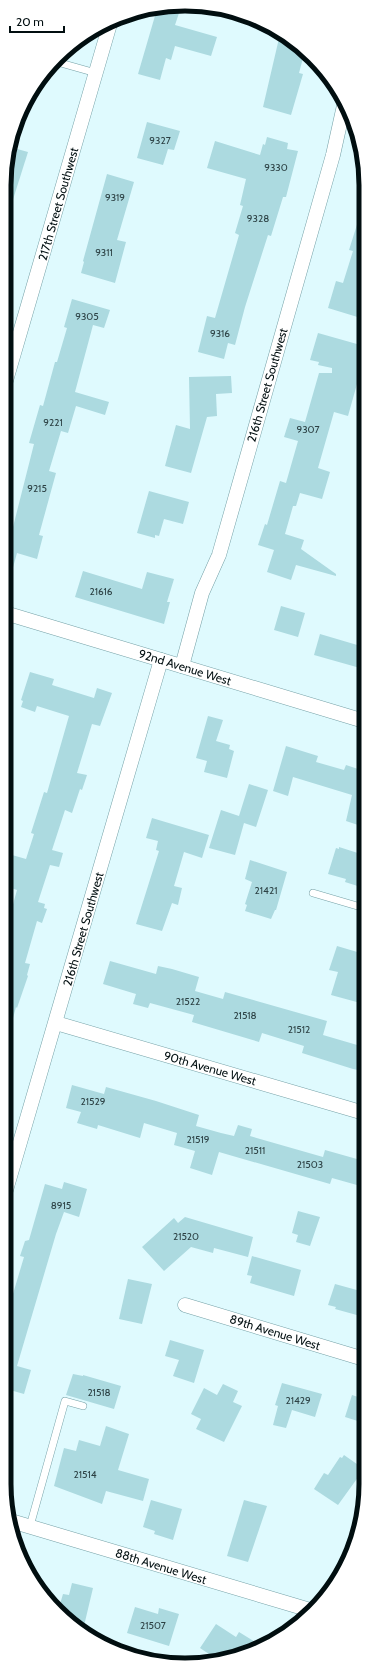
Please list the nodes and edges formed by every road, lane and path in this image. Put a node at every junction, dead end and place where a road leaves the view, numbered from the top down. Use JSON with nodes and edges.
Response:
{"nodes":[{"id":1,"x":109,"y":29,"type":"edge"},
{"id":2,"x":61,"y":63,"type":"edge"},
{"id":3,"x":96,"y":73,"type":"junction"},
{"id":4,"x":343,"y":112,"type":"edge"},
{"id":5,"x":11,"y":363,"type":"edge"},
{"id":6,"x":11,"y":615,"type":"edge"},
{"id":7,"x":161,"y":660,"type":"junction"},
{"id":8,"x":182,"y":666,"type":"junction"},
{"id":9,"x":359,"y":719,"type":"edge"},
{"id":10,"x":313,"y":893,"type":"dead end"},
{"id":11,"x":359,"y":907,"type":"edge"},
{"id":12,"x":56,"y":1024,"type":"junction"},
{"id":13,"x":359,"y":1112,"type":"edge"},
{"id":14,"x":11,"y":1174,"type":"edge"},
{"id":15,"x":185,"y":1305,"type":"dead end"},
{"id":16,"x":359,"y":1357,"type":"edge"},
{"id":17,"x":83,"y":1406,"type":"dead end"},
{"id":18,"x":15,"y":1522,"type":"edge"},
{"id":19,"x":30,"y":1526,"type":"junction"},
{"id":20,"x":306,"y":1609,"type":"edge"}],
"edges":[{"from":1,"to":3,"type":"street","name":"217th Street Southwest"},
{"from":2,"to":3,"type":"lane"},
{"from":3,"to":5,"type":"street","name":"217th Street Southwest"},
{"from":4,"to":8,"type":"street","name":"216th Street Southwest"},
{"from":6,"to":7,"type":"street","name":"92nd Avenue West"},
{"from":7,"to":8,"type":"street","name":"92nd Avenue West"},
{"from":7,"to":12,"type":"street","name":"216th Street Southwest"},
{"from":8,"to":9,"type":"street","name":"92nd Avenue West"},
{"from":10,"to":11,"type":"lane"},
{"from":12,"to":13,"type":"street","name":"90th Avenue West"},
{"from":12,"to":14,"type":"street","name":"216th Street Southwest"},
{"from":15,"to":16,"type":"street","name":"89th Avenue West"},
{"from":17,"to":19,"type":"lane"},
{"from":18,"to":19,"type":"street","name":"88th Avenue West"},
{"from":19,"to":20,"type":"street","name":"88th Avenue West"}]}
